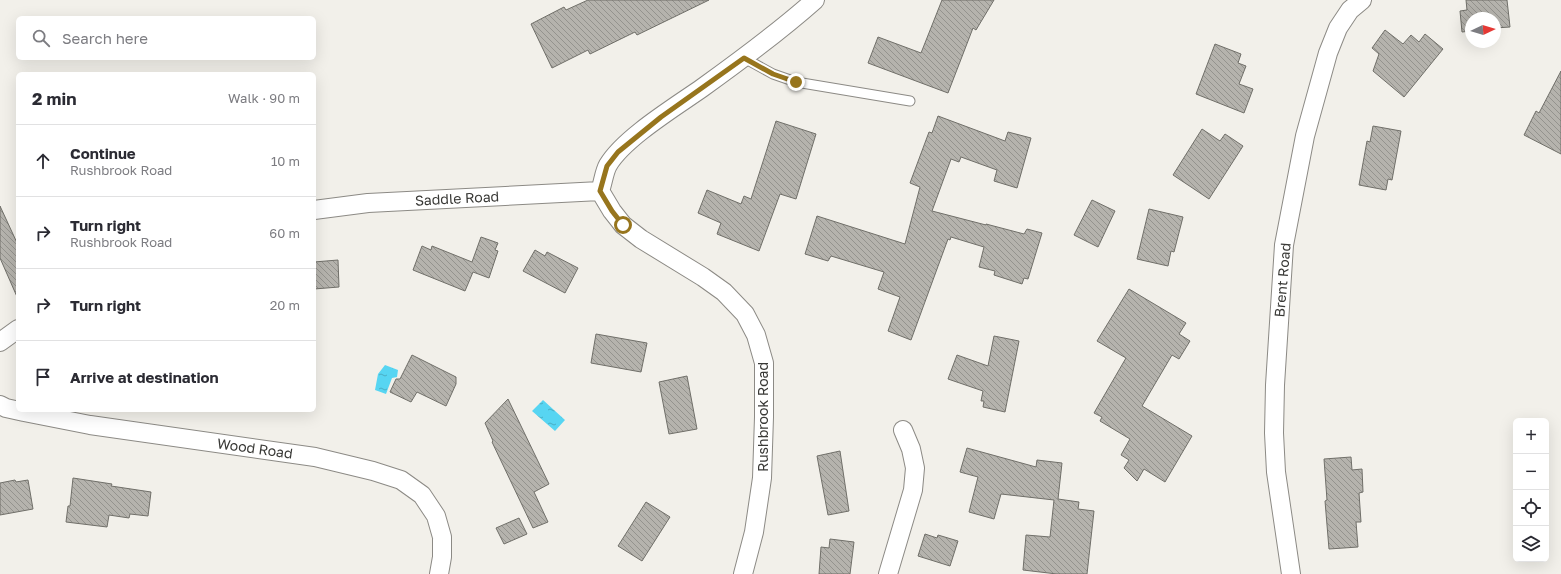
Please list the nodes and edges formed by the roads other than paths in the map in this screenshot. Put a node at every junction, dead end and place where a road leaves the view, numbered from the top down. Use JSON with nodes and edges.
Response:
{"nodes":[{"id":1,"x":815,"y":0,"type":"edge"},
{"id":2,"x":1362,"y":0,"type":"edge"},
{"id":3,"x":744,"y":58,"type":"junction"},
{"id":4,"x":910,"y":101,"type":"dead end"},
{"id":5,"x":600,"y":191,"type":"junction"},
{"id":6,"x":316,"y":210,"type":"edge"},
{"id":7,"x":16,"y":330,"type":"edge"},
{"id":8,"x":0,"y":342,"type":"edge"},
{"id":9,"x":0,"y":405,"type":"edge"},
{"id":10,"x":16,"y":410,"type":"edge"},
{"id":11,"x":24,"y":412,"type":"edge"},
{"id":12,"x":903,"y":430,"type":"dead end"},
{"id":13,"x":439,"y":574,"type":"edge"},
{"id":14,"x":743,"y":574,"type":"edge"},
{"id":15,"x":888,"y":574,"type":"edge"},
{"id":16,"x":1291,"y":574,"type":"edge"}],
"edges":[{"from":1,"to":3,"type":"street"},
{"from":2,"to":16,"type":"street","name":"Brent Road"},
{"from":3,"to":4,"type":"lane"},
{"from":3,"to":5,"type":"street"},
{"from":5,"to":6,"type":"street","name":"Saddle Road"},
{"from":5,"to":14,"type":"street","name":"Rushbrook Road"},
{"from":7,"to":8,"type":"street"},
{"from":9,"to":10,"type":"street","name":"Wood Road"},
{"from":11,"to":13,"type":"street","name":"Wood Road"},
{"from":12,"to":15,"type":"street"}]}
